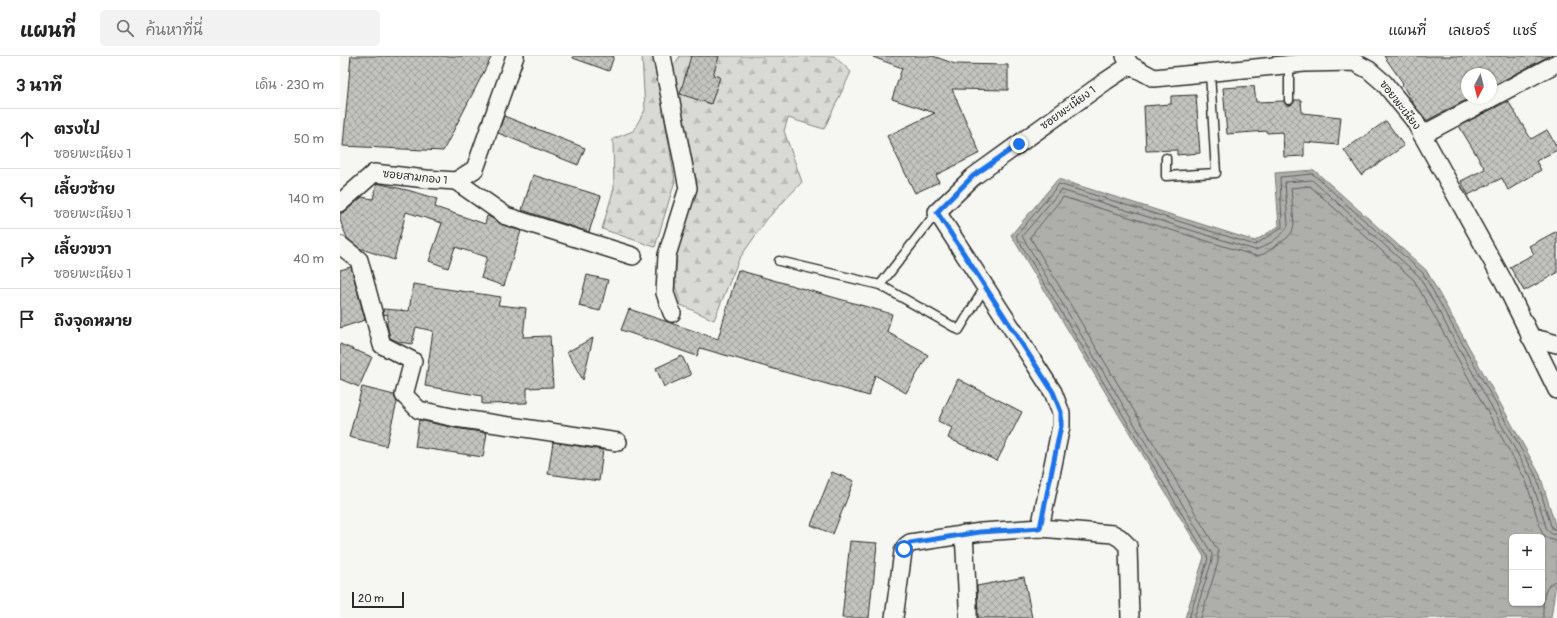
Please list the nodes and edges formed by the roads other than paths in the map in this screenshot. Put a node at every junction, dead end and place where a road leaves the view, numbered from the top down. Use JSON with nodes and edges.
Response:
{"nodes":[{"id":1,"x":515,"y":56,"type":"edge"},
{"id":2,"x":662,"y":56,"type":"edge"},
{"id":3,"x":1355,"y":59,"type":"edge"},
{"id":4,"x":1128,"y":60,"type":"edge"},
{"id":5,"x":1557,"y":63,"type":"edge"},
{"id":6,"x":1288,"y":64,"type":"junction"},
{"id":7,"x":1210,"y":73,"type":"junction"},
{"id":8,"x":1289,"y":100,"type":"dead end"},
{"id":9,"x":1422,"y":135,"type":"junction"},
{"id":10,"x":1166,"y":158,"type":"dead end"},
{"id":11,"x":456,"y":181,"type":"junction"},
{"id":12,"x":340,"y":203,"type":"edge"},
{"id":13,"x":937,"y":212,"type":"junction"},
{"id":14,"x":340,"y":245,"type":"edge"},
{"id":15,"x":633,"y":256,"type":"dead end"},
{"id":16,"x":779,"y":261,"type":"dead end"},
{"id":17,"x":880,"y":285,"type":"junction"},
{"id":18,"x":986,"y":286,"type":"junction"},
{"id":19,"x":672,"y":313,"type":"dead end"},
{"id":20,"x":1530,"y":337,"type":"junction"},
{"id":21,"x":1557,"y":344,"type":"edge"},
{"id":22,"x":1557,"y":390,"type":"edge"},
{"id":23,"x":618,"y":442,"type":"dead end"},
{"id":24,"x":1040,"y":528,"type":"junction"},
{"id":25,"x":964,"y":534,"type":"junction"},
{"id":26,"x":894,"y":618,"type":"edge"},
{"id":27,"x":968,"y":618,"type":"edge"},
{"id":28,"x":1130,"y":618,"type":"edge"}],
"edges":[{"from":1,"to":11,"type":"street","name":"ซอยสามกอง 1"},
{"from":2,"to":19,"type":"street"},
{"from":3,"to":6,"type":"street","name":"ซอยพะเนียง"},
{"from":3,"to":9,"type":"street","name":"ซอยพะเนียง"},
{"from":4,"to":7,"type":"street","name":"ซอยพะเนียง"},
{"from":4,"to":13,"type":"street","name":"ซอยพะเนียง 1"},
{"from":5,"to":9,"type":"street"},
{"from":6,"to":7,"type":"street","name":"ซอยพะเนียง"},
{"from":6,"to":8,"type":"lane"},
{"from":7,"to":10,"type":"lane"},
{"from":9,"to":20,"type":"street","name":"ซอยพะเนียง"},
{"from":11,"to":12,"type":"street","name":"ซอยสามกอง 1"},
{"from":11,"to":15,"type":"street"},
{"from":13,"to":17,"type":"lane"},
{"from":13,"to":18,"type":"street"},
{"from":14,"to":23,"type":"street"},
{"from":16,"to":17,"type":"lane"},
{"from":17,"to":18,"type":"lane"},
{"from":18,"to":24,"type":"street"},
{"from":20,"to":21,"type":"street"},
{"from":20,"to":22,"type":"street","name":"ซอยพะเนียง"},
{"from":24,"to":25,"type":"street"},
{"from":24,"to":28,"type":"street"},
{"from":25,"to":26,"type":"street"},
{"from":25,"to":27,"type":"street"}]}
